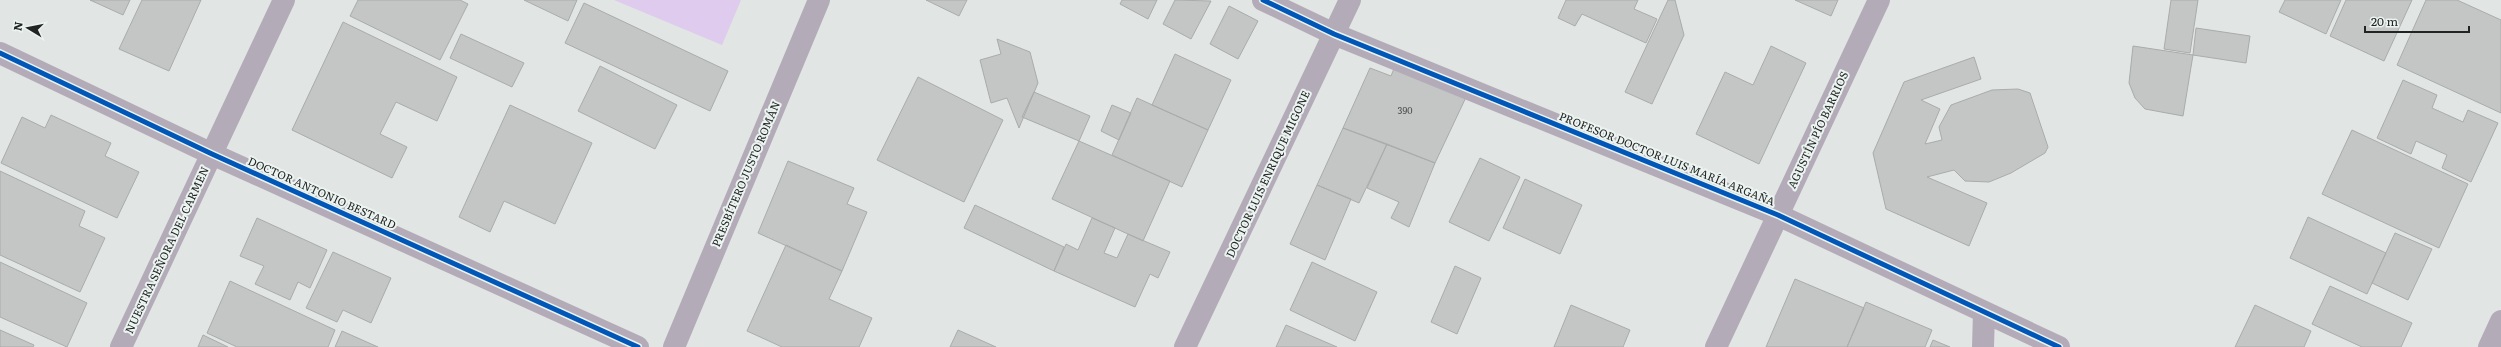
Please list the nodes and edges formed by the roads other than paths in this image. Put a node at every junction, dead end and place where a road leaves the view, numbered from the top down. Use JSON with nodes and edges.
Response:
{"nodes":[{"id":1,"x":284,"y":0,"type":"edge"},
{"id":2,"x":819,"y":0,"type":"edge"},
{"id":3,"x":1263,"y":0,"type":"edge"},
{"id":4,"x":1350,"y":0,"type":"edge"},
{"id":5,"x":1879,"y":0,"type":"edge"},
{"id":6,"x":1334,"y":34,"type":"junction"},
{"id":7,"x":0,"y":53,"type":"edge"},
{"id":8,"x":212,"y":154,"type":"junction"},
{"id":9,"x":1778,"y":215,"type":"junction"},
{"id":10,"x":1984,"y":312,"type":"junction"},
{"id":11,"x":2501,"y":322,"type":"edge"},
{"id":12,"x":121,"y":347,"type":"edge"},
{"id":13,"x":638,"y":347,"type":"edge"},
{"id":14,"x":674,"y":347,"type":"edge"},
{"id":15,"x":1185,"y":347,"type":"edge"},
{"id":16,"x":1716,"y":347,"type":"edge"},
{"id":17,"x":1983,"y":347,"type":"edge"},
{"id":18,"x":2059,"y":347,"type":"edge"},
{"id":19,"x":2489,"y":347,"type":"edge"}],
"edges":[{"from":1,"to":8,"type":"street","name":"NUESTRA SEÑORA DEL CARMEN"},
{"from":2,"to":14,"type":"street","name":"PRESBÍTERO JUSTO ROMÁN"},
{"from":3,"to":6,"type":"street","name":"PROFESOR DOCTOR LUIS MARÍA ARGAÑA"},
{"from":4,"to":6,"type":"street","name":"DOCTOR LUIS ENRIQUE MIGONE"},
{"from":5,"to":9,"type":"street","name":"AGUSTÍN PÍO BARRIOS"},
{"from":6,"to":9,"type":"street","name":"PROFESOR DOCTOR LUIS MARÍA ARGAÑA"},
{"from":6,"to":15,"type":"street","name":"DOCTOR LUIS ENRIQUE MIGONE"},
{"from":7,"to":8,"type":"street","name":"DOCTOR ANTONIO BESTARD"},
{"from":8,"to":12,"type":"street","name":"NUESTRA SEÑORA DEL CARMEN"},
{"from":8,"to":13,"type":"street","name":"DOCTOR ANTONIO BESTARD"},
{"from":9,"to":10,"type":"street","name":"PROFESOR DOCTOR LUIS MARÍA ARGAÑA"},
{"from":9,"to":16,"type":"street","name":"AGUSTÍN PÍO BARRIOS"},
{"from":10,"to":17,"type":"street"},
{"from":10,"to":18,"type":"street","name":"PROFESOR DOCTOR LUIS MARÍA ARGAÑA"},
{"from":11,"to":19,"type":"street"}]}
